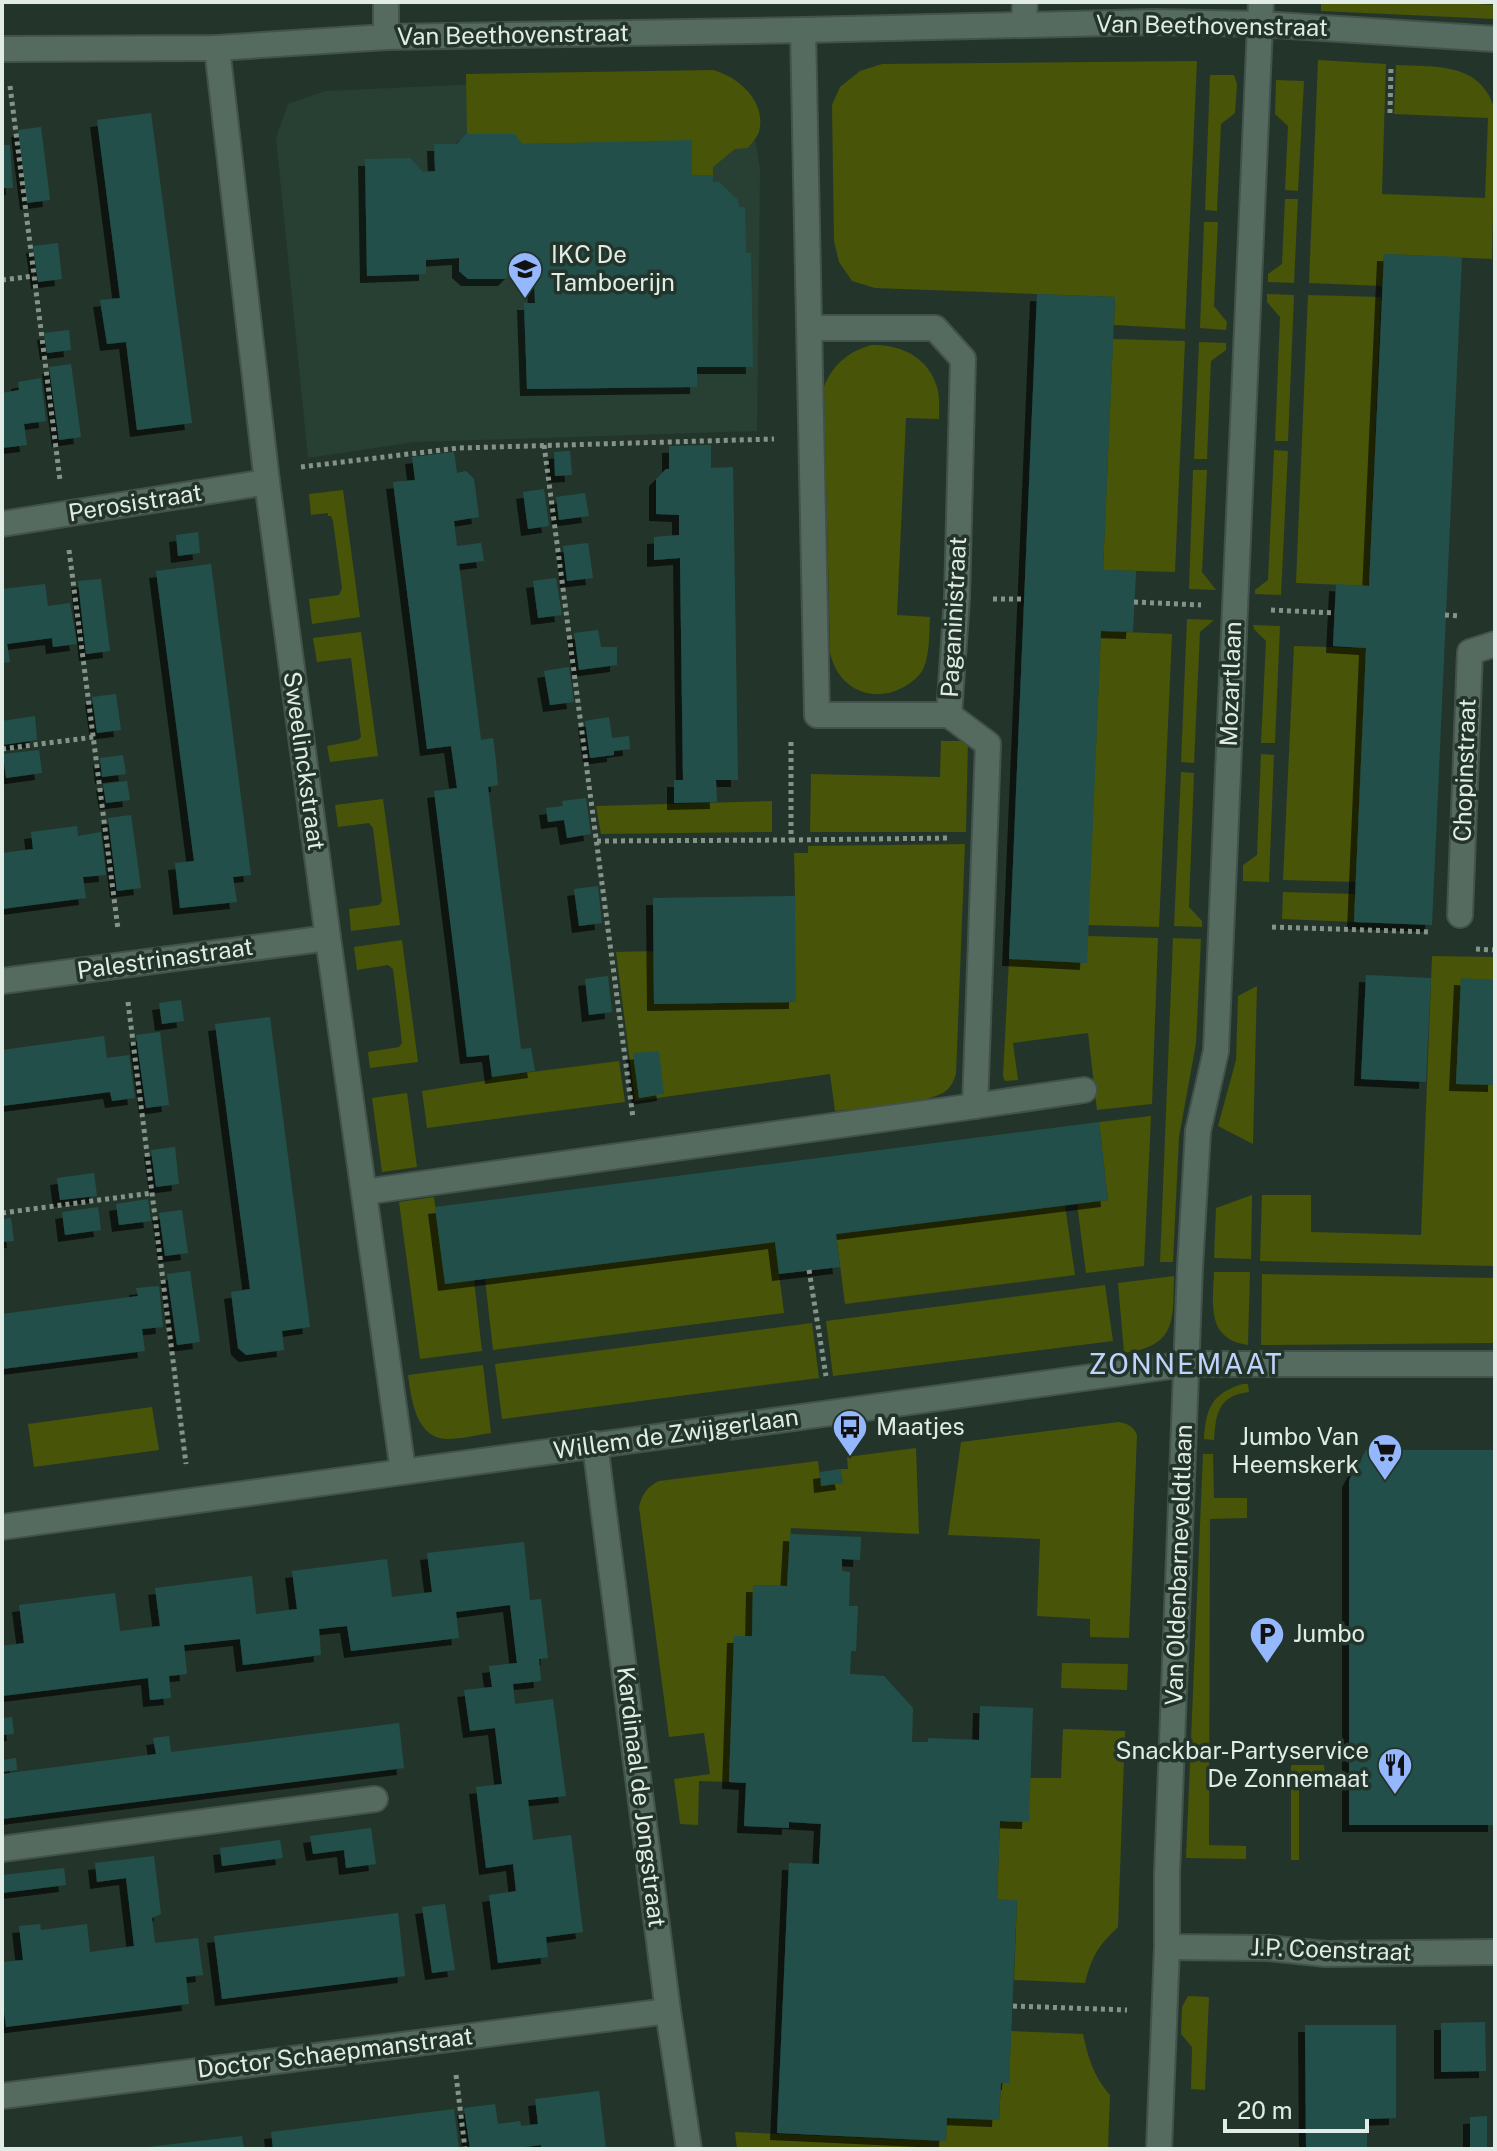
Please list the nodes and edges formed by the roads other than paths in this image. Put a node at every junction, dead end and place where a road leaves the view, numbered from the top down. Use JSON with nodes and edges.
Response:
{"nodes":[{"id":1,"x":386,"y":2,"type":"edge"},
{"id":2,"x":1025,"y":13,"type":"edge"},
{"id":3,"x":1260,"y":13,"type":"edge"},
{"id":4,"x":803,"y":30,"type":"junction"},
{"id":5,"x":386,"y":37,"type":"junction"},
{"id":6,"x":1495,"y":39,"type":"edge"},
{"id":7,"x":217,"y":48,"type":"junction"},
{"id":8,"x":4,"y":49,"type":"edge"},
{"id":9,"x":810,"y":328,"type":"junction"},
{"id":10,"x":267,"y":477,"type":"junction"},
{"id":11,"x":2,"y":524,"type":"edge"},
{"id":12,"x":1495,"y":644,"type":"edge"},
{"id":13,"x":949,"y":715,"type":"junction"},
{"id":14,"x":1460,"y":915,"type":"dead end"},
{"id":15,"x":328,"y":938,"type":"junction"},
{"id":16,"x":2,"y":981,"type":"edge"},
{"id":17,"x":1084,"y":1090,"type":"dead end"},
{"id":18,"x":975,"y":1106,"type":"junction"},
{"id":19,"x":364,"y":1192,"type":"junction"},
{"id":20,"x":1186,"y":1364,"type":"junction"},
{"id":21,"x":1495,"y":1364,"type":"edge"},
{"id":22,"x":595,"y":1444,"type":"junction"},
{"id":23,"x":403,"y":1471,"type":"junction"},
{"id":24,"x":2,"y":1527,"type":"edge"},
{"id":25,"x":375,"y":1799,"type":"dead end"},
{"id":26,"x":2,"y":1849,"type":"edge"},
{"id":27,"x":1167,"y":1947,"type":"junction"},
{"id":28,"x":1495,"y":1952,"type":"edge"},
{"id":29,"x":668,"y":2011,"type":"junction"},
{"id":30,"x":2,"y":2096,"type":"edge"},
{"id":31,"x":689,"y":2149,"type":"edge"},
{"id":32,"x":1159,"y":2149,"type":"edge"}],
"edges":[{"from":1,"to":5,"type":"street"},
{"from":2,"to":3,"type":"street","name":"Van Beethovenstraat"},
{"from":2,"to":4,"type":"street","name":"Van Beethovenstraat"},
{"from":3,"to":6,"type":"street","name":"Van Beethovenstraat"},
{"from":3,"to":20,"type":"street","name":"Mozartlaan"},
{"from":4,"to":5,"type":"street","name":"Van Beethovenstraat"},
{"from":4,"to":9,"type":"street"},
{"from":5,"to":7,"type":"street","name":"Van Beethovenstraat"},
{"from":7,"to":8,"type":"street","name":"Van Beethovenstraat"},
{"from":7,"to":10,"type":"street","name":"Sweelinckstraat"},
{"from":9,"to":13,"type":"street","name":"Paganinistraat"},
{"from":9,"to":13,"type":"street","name":"Paganinistraat"},
{"from":10,"to":11,"type":"street","name":"Perosistraat"},
{"from":10,"to":15,"type":"street","name":"Sweelinckstraat"},
{"from":12,"to":14,"type":"street","name":"Chopinstraat"},
{"from":13,"to":18,"type":"street"},
{"from":15,"to":16,"type":"street","name":"Palestrinastraat"},
{"from":15,"to":19,"type":"street","name":"Sweelinckstraat"},
{"from":17,"to":18,"type":"street"},
{"from":18,"to":19,"type":"street"},
{"from":19,"to":23,"type":"street","name":"Sweelinckstraat"},
{"from":20,"to":21,"type":"street","name":"Willem de Zwijgerlaan"},
{"from":20,"to":22,"type":"street","name":"Willem de Zwijgerlaan"},
{"from":20,"to":27,"type":"street","name":"Van Oldenbarneveldtlaan"},
{"from":22,"to":23,"type":"street","name":"Willem de Zwijgerlaan"},
{"from":22,"to":29,"type":"street","name":"Kardinaal de Jongstraat"},
{"from":23,"to":24,"type":"street","name":"Willem de Zwijgerlaan"},
{"from":25,"to":26,"type":"street"},
{"from":27,"to":28,"type":"street","name":"J.P. Coenstraat"},
{"from":27,"to":32,"type":"street","name":"Van Oldenbarneveldtlaan"},
{"from":29,"to":30,"type":"street","name":"Doctor Schaepmanstraat"},
{"from":29,"to":31,"type":"street","name":"Kardinaal de Jongstraat"}]}
